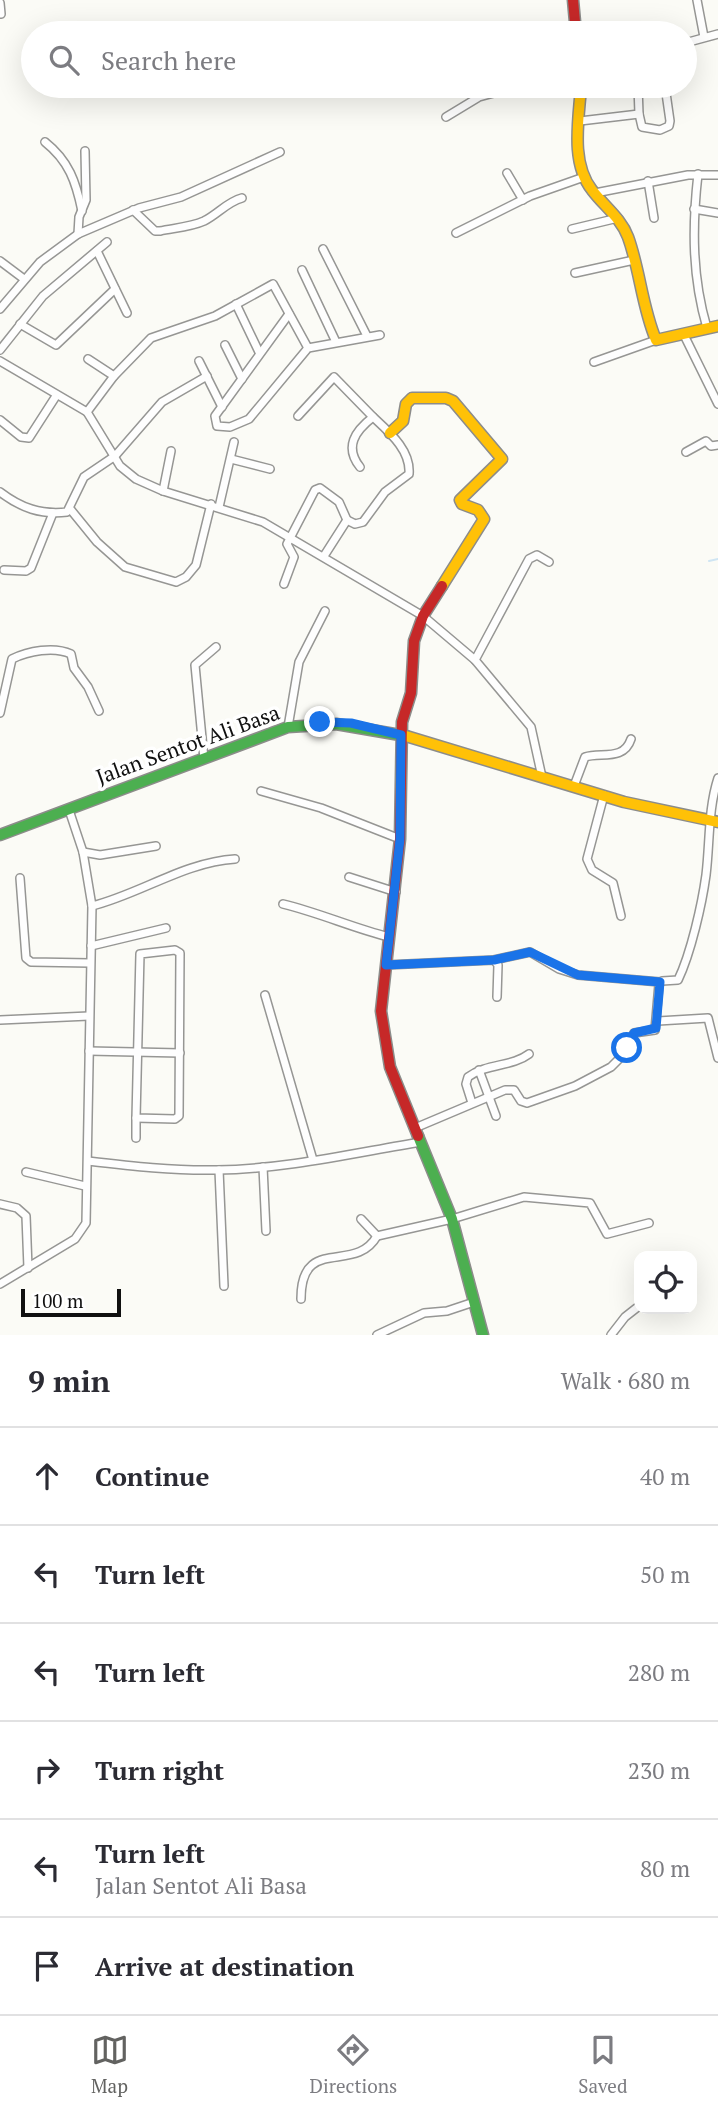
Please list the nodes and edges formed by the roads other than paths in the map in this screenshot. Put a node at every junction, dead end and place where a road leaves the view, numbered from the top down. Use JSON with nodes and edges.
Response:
{"nodes":[{"id":1,"x":573,"y":0,"type":"edge"},
{"id":2,"x":697,"y":0,"type":"edge"},
{"id":3,"x":0,"y":3,"type":"edge"},
{"id":4,"x":1,"y":14,"type":"edge"},
{"id":5,"x":575,"y":21,"type":"edge"},
{"id":6,"x":718,"y":34,"type":"edge"},
{"id":7,"x":704,"y":37,"type":"junction"},
{"id":8,"x":697,"y":39,"type":"edge"},
{"id":9,"x":477,"y":98,"type":"edge"},
{"id":10,"x":581,"y":98,"type":"edge"},
{"id":11,"x":638,"y":98,"type":"edge"},
{"id":12,"x":666,"y":98,"type":"edge"},
{"id":13,"x":639,"y":114,"type":"junction"},
{"id":14,"x":446,"y":117,"type":"dead end"},
{"id":15,"x":580,"y":121,"type":"junction"},
{"id":16,"x":45,"y":142,"type":"dead end"},
{"id":17,"x":85,"y":151,"type":"dead end"},
{"id":18,"x":279,"y":152,"type":"dead end"},
{"id":19,"x":507,"y":173,"type":"dead end"},
{"id":20,"x":698,"y":174,"type":"junction"},
{"id":21,"x":718,"y":175,"type":"edge"},
{"id":22,"x":584,"y":177,"type":"junction"},
{"id":23,"x":648,"y":181,"type":"junction"},
{"id":24,"x":595,"y":193,"type":"junction"},
{"id":25,"x":242,"y":198,"type":"dead end"},
{"id":26,"x":523,"y":200,"type":"junction"},
{"id":27,"x":694,"y":209,"type":"junction"},
{"id":28,"x":133,"y":210,"type":"junction"},
{"id":29,"x":82,"y":212,"type":"junction"},
{"id":30,"x":718,"y":213,"type":"edge"},
{"id":31,"x":618,"y":218,"type":"junction"},
{"id":32,"x":654,"y":218,"type":"dead end"},
{"id":33,"x":572,"y":229,"type":"dead end"},
{"id":34,"x":456,"y":233,"type":"dead end"},
{"id":35,"x":78,"y":234,"type":"junction"},
{"id":36,"x":107,"y":243,"type":"dead end"},
{"id":37,"x":323,"y":249,"type":"dead end"},
{"id":38,"x":97,"y":251,"type":"junction"},
{"id":39,"x":634,"y":260,"type":"junction"},
{"id":40,"x":0,"y":261,"type":"edge"},
{"id":41,"x":302,"y":270,"type":"dead end"},
{"id":42,"x":575,"y":273,"type":"dead end"},
{"id":43,"x":24,"y":279,"type":"junction"},
{"id":44,"x":115,"y":289,"type":"junction"},
{"id":45,"x":236,"y":304,"type":"junction"},
{"id":46,"x":0,"y":309,"type":"edge"},
{"id":47,"x":127,"y":313,"type":"dead end"},
{"id":48,"x":289,"y":314,"type":"junction"},
{"id":49,"x":20,"y":324,"type":"junction"},
{"id":50,"x":713,"y":327,"type":"edge"},
{"id":51,"x":380,"y":335,"type":"dead end"},
{"id":52,"x":684,"y":335,"type":"junction"},
{"id":53,"x":367,"y":336,"type":"junction"},
{"id":54,"x":656,"y":340,"type":"junction"},
{"id":55,"x":336,"y":342,"type":"junction"},
{"id":56,"x":225,"y":345,"type":"dead end"},
{"id":57,"x":308,"y":348,"type":"junction"},
{"id":58,"x":0,"y":350,"type":"edge"},
{"id":59,"x":259,"y":352,"type":"junction"},
{"id":60,"x":88,"y":359,"type":"dead end"},
{"id":61,"x":0,"y":361,"type":"edge"},
{"id":62,"x":199,"y":361,"type":"dead end"},
{"id":63,"x":594,"y":362,"type":"dead end"},
{"id":64,"x":114,"y":376,"type":"junction"},
{"id":65,"x":207,"y":376,"type":"junction"},
{"id":66,"x":242,"y":379,"type":"junction"},
{"id":67,"x":56,"y":396,"type":"junction"},
{"id":68,"x":718,"y":404,"type":"edge"},
{"id":69,"x":222,"y":407,"type":"junction"},
{"id":70,"x":88,"y":412,"type":"junction"},
{"id":71,"x":299,"y":416,"type":"dead end"},
{"id":72,"x":373,"y":416,"type":"junction"},
{"id":73,"x":2,"y":425,"type":"edge"},
{"id":74,"x":390,"y":433,"type":"junction"},
{"id":75,"x":234,"y":442,"type":"dead end"},
{"id":76,"x":718,"y":445,"type":"edge"},
{"id":77,"x":171,"y":451,"type":"dead end"},
{"id":78,"x":686,"y":452,"type":"dead end"},
{"id":79,"x":115,"y":457,"type":"junction"},
{"id":80,"x":231,"y":459,"type":"junction"},
{"id":81,"x":360,"y":467,"type":"dead end"},
{"id":82,"x":270,"y":469,"type":"dead end"},
{"id":83,"x":163,"y":491,"type":"junction"},
{"id":84,"x":0,"y":492,"type":"edge"},
{"id":85,"x":215,"y":506,"type":"junction"},
{"id":86,"x":71,"y":510,"type":"junction"},
{"id":87,"x":53,"y":513,"type":"junction"},
{"id":88,"x":347,"y":520,"type":"junction"},
{"id":89,"x":291,"y":537,"type":"junction"},
{"id":90,"x":324,"y":556,"type":"junction"},
{"id":91,"x":549,"y":562,"type":"dead end"},
{"id":92,"x":4,"y":570,"type":"dead end"},
{"id":93,"x":284,"y":584,"type":"dead end"},
{"id":94,"x":325,"y":611,"type":"dead end"},
{"id":95,"x":423,"y":616,"type":"junction"},
{"id":96,"x":216,"y":647,"type":"dead end"},
{"id":97,"x":475,"y":660,"type":"junction"},
{"id":98,"x":99,"y":711,"type":"dead end"},
{"id":99,"x":0,"y":713,"type":"edge"},
{"id":100,"x":288,"y":727,"type":"junction"},
{"id":101,"x":401,"y":735,"type":"junction"},
{"id":102,"x":631,"y":739,"type":"dead end"},
{"id":103,"x":204,"y":759,"type":"junction"},
{"id":104,"x":542,"y":777,"type":"junction"},
{"id":105,"x":718,"y":778,"type":"edge"},
{"id":106,"x":575,"y":786,"type":"junction"},
{"id":107,"x":261,"y":791,"type":"dead end"},
{"id":108,"x":604,"y":795,"type":"junction"},
{"id":109,"x":69,"y":810,"type":"junction"},
{"id":110,"x":714,"y":822,"type":"edge"},
{"id":111,"x":0,"y":835,"type":"edge"},
{"id":112,"x":400,"y":839,"type":"junction"},
{"id":113,"x":156,"y":846,"type":"dead end"},
{"id":114,"x":83,"y":852,"type":"junction"},
{"id":115,"x":235,"y":859,"type":"dead end"},
{"id":116,"x":349,"y":877,"type":"dead end"},
{"id":117,"x":20,"y":878,"type":"dead end"},
{"id":118,"x":396,"y":892,"type":"junction"},
{"id":119,"x":283,"y":904,"type":"dead end"},
{"id":120,"x":92,"y":906,"type":"junction"},
{"id":121,"x":621,"y":916,"type":"dead end"},
{"id":122,"x":166,"y":928,"type":"dead end"},
{"id":123,"x":389,"y":937,"type":"junction"},
{"id":124,"x":92,"y":946,"type":"junction"},
{"id":125,"x":494,"y":960,"type":"junction"},
{"id":126,"x":90,"y":963,"type":"junction"},
{"id":127,"x":386,"y":965,"type":"junction"},
{"id":128,"x":660,"y":982,"type":"junction"},
{"id":129,"x":265,"y":995,"type":"dead end"},
{"id":130,"x":497,"y":997,"type":"dead end"},
{"id":131,"x":89,"y":1016,"type":"junction"},
{"id":132,"x":0,"y":1020,"type":"edge"},
{"id":133,"x":658,"y":1021,"type":"junction"},
{"id":134,"x":89,"y":1051,"type":"junction"},
{"id":135,"x":136,"y":1052,"type":"junction"},
{"id":136,"x":180,"y":1053,"type":"junction"},
{"id":137,"x":529,"y":1055,"type":"dead end"},
{"id":138,"x":718,"y":1058,"type":"edge"},
{"id":139,"x":479,"y":1070,"type":"junction"},
{"id":140,"x":488,"y":1095,"type":"junction"},
{"id":141,"x":472,"y":1102,"type":"junction"},
{"id":142,"x":496,"y":1116,"type":"dead end"},
{"id":143,"x":136,"y":1118,"type":"junction"},
{"id":144,"x":415,"y":1128,"type":"junction"},
{"id":145,"x":136,"y":1138,"type":"dead end"},
{"id":146,"x":421,"y":1142,"type":"junction"},
{"id":147,"x":313,"y":1160,"type":"junction"},
{"id":148,"x":88,"y":1161,"type":"junction"},
{"id":149,"x":263,"y":1167,"type":"junction"},
{"id":150,"x":219,"y":1170,"type":"junction"},
{"id":151,"x":26,"y":1172,"type":"dead end"},
{"id":152,"x":85,"y":1186,"type":"junction"},
{"id":153,"x":0,"y":1204,"type":"edge"},
{"id":154,"x":361,"y":1219,"type":"dead end"},
{"id":155,"x":453,"y":1219,"type":"junction"},
{"id":156,"x":649,"y":1223,"type":"dead end"},
{"id":157,"x":266,"y":1231,"type":"dead end"},
{"id":158,"x":377,"y":1236,"type":"junction"},
{"id":159,"x":28,"y":1268,"type":"junction"},
{"id":160,"x":0,"y":1284,"type":"edge"},
{"id":161,"x":224,"y":1286,"type":"dead end"},
{"id":162,"x":301,"y":1299,"type":"dead end"},
{"id":163,"x":474,"y":1302,"type":"junction"},
{"id":164,"x":634,"y":1310,"type":"edge"},
{"id":165,"x":377,"y":1335,"type":"edge"},
{"id":166,"x":483,"y":1335,"type":"edge"},
{"id":167,"x":611,"y":1335,"type":"edge"}],
"edges":[{"from":1,"to":5,"type":"street"},
{"from":2,"to":7,"type":"street"},
{"from":3,"to":4,"type":"street"},
{"from":6,"to":7,"type":"street"},
{"from":7,"to":8,"type":"street"},
{"from":9,"to":14,"type":"street"},
{"from":10,"to":15,"type":"street"},
{"from":11,"to":13,"type":"street"},
{"from":12,"to":13,"type":"street"},
{"from":13,"to":15,"type":"street"},
{"from":15,"to":22,"type":"street"},
{"from":16,"to":29,"type":"street"},
{"from":17,"to":29,"type":"street"},
{"from":18,"to":28,"type":"street"},
{"from":19,"to":26,"type":"street"},
{"from":20,"to":21,"type":"street"},
{"from":20,"to":23,"type":"street"},
{"from":20,"to":27,"type":"street"},
{"from":22,"to":24,"type":"street"},
{"from":22,"to":26,"type":"street"},
{"from":23,"to":24,"type":"street"},
{"from":23,"to":32,"type":"street"},
{"from":24,"to":31,"type":"street"},
{"from":25,"to":28,"type":"street"},
{"from":26,"to":34,"type":"street"},
{"from":27,"to":30,"type":"street"},
{"from":27,"to":50,"type":"street"},
{"from":28,"to":35,"type":"street"},
{"from":29,"to":35,"type":"street"},
{"from":31,"to":33,"type":"street"},
{"from":31,"to":39,"type":"street"},
{"from":35,"to":43,"type":"street"},
{"from":36,"to":38,"type":"street"},
{"from":37,"to":53,"type":"street"},
{"from":38,"to":44,"type":"street"},
{"from":38,"to":49,"type":"street"},
{"from":39,"to":42,"type":"street"},
{"from":39,"to":54,"type":"street"},
{"from":40,"to":43,"type":"street"},
{"from":41,"to":55,"type":"street"},
{"from":43,"to":46,"type":"street"},
{"from":44,"to":47,"type":"street"},
{"from":44,"to":49,"type":"street"},
{"from":45,"to":48,"type":"street"},
{"from":45,"to":59,"type":"street"},
{"from":45,"to":64,"type":"street"},
{"from":48,"to":57,"type":"street"},
{"from":48,"to":59,"type":"street"},
{"from":49,"to":58,"type":"street"},
{"from":50,"to":52,"type":"street"},
{"from":51,"to":53,"type":"street"},
{"from":52,"to":54,"type":"street"},
{"from":52,"to":68,"type":"street"},
{"from":53,"to":55,"type":"street"},
{"from":54,"to":63,"type":"street"},
{"from":55,"to":57,"type":"street"},
{"from":56,"to":66,"type":"street"},
{"from":57,"to":69,"type":"street"},
{"from":59,"to":66,"type":"street"},
{"from":60,"to":64,"type":"street"},
{"from":61,"to":67,"type":"street"},
{"from":62,"to":65,"type":"street"},
{"from":64,"to":70,"type":"street"},
{"from":65,"to":69,"type":"street"},
{"from":65,"to":79,"type":"street"},
{"from":66,"to":69,"type":"street"},
{"from":67,"to":70,"type":"street"},
{"from":67,"to":73,"type":"street"},
{"from":70,"to":79,"type":"street"},
{"from":71,"to":72,"type":"street"},
{"from":72,"to":74,"type":"street"},
{"from":72,"to":81,"type":"street"},
{"from":74,"to":88,"type":"street"},
{"from":74,"to":95,"type":"street"},
{"from":75,"to":80,"type":"street"},
{"from":76,"to":78,"type":"street"},
{"from":77,"to":83,"type":"street"},
{"from":79,"to":83,"type":"street"},
{"from":79,"to":86,"type":"street"},
{"from":80,"to":82,"type":"street"},
{"from":80,"to":85,"type":"street"},
{"from":83,"to":85,"type":"street"},
{"from":84,"to":87,"type":"street"},
{"from":85,"to":86,"type":"street"},
{"from":85,"to":89,"type":"street"},
{"from":86,"to":87,"type":"street"},
{"from":87,"to":92,"type":"street"},
{"from":88,"to":89,"type":"street"},
{"from":88,"to":90,"type":"street"},
{"from":89,"to":90,"type":"street"},
{"from":89,"to":93,"type":"street"},
{"from":90,"to":95,"type":"street"},
{"from":91,"to":97,"type":"street"},
{"from":94,"to":100,"type":"street"},
{"from":95,"to":97,"type":"street"},
{"from":95,"to":101,"type":"street"},
{"from":96,"to":103,"type":"street"},
{"from":97,"to":104,"type":"street"},
{"from":98,"to":99,"type":"street"},
{"from":100,"to":101,"type":"street","name":"Jalan Sentot Ali Basa"},
{"from":100,"to":103,"type":"street","name":"Jalan Sentot Ali Basa"},
{"from":101,"to":104,"type":"street","name":"Jalan Sentot Ali Basa"},
{"from":101,"to":112,"type":"street"},
{"from":102,"to":106,"type":"street"},
{"from":103,"to":109,"type":"street","name":"Jalan Sentot Ali Basa"},
{"from":104,"to":106,"type":"street","name":"Jalan Sentot Ali Basa"},
{"from":105,"to":110,"type":"street"},
{"from":106,"to":108,"type":"street","name":"Jalan Sentot Ali Basa"},
{"from":107,"to":112,"type":"street"},
{"from":108,"to":110,"type":"street","name":"Jalan Sentot Ali Basa"},
{"from":108,"to":121,"type":"street"},
{"from":109,"to":111,"type":"street","name":"Jalan Sentot Ali Basa"},
{"from":109,"to":114,"type":"street"},
{"from":110,"to":128,"type":"street"},
{"from":112,"to":118,"type":"street"},
{"from":113,"to":114,"type":"street"},
{"from":114,"to":120,"type":"street"},
{"from":115,"to":120,"type":"street"},
{"from":116,"to":118,"type":"street"},
{"from":117,"to":126,"type":"street"},
{"from":118,"to":123,"type":"street"},
{"from":119,"to":123,"type":"street"},
{"from":120,"to":124,"type":"street"},
{"from":122,"to":124,"type":"street"},
{"from":123,"to":127,"type":"street"},
{"from":124,"to":126,"type":"street"},
{"from":125,"to":127,"type":"street"},
{"from":125,"to":128,"type":"street"},
{"from":125,"to":130,"type":"street"},
{"from":126,"to":131,"type":"street"},
{"from":127,"to":144,"type":"street"},
{"from":128,"to":133,"type":"street"},
{"from":129,"to":147,"type":"street"},
{"from":131,"to":132,"type":"street"},
{"from":131,"to":134,"type":"street"},
{"from":133,"to":138,"type":"street"},
{"from":133,"to":140,"type":"street"},
{"from":134,"to":135,"type":"street"},
{"from":134,"to":148,"type":"street"},
{"from":135,"to":136,"type":"street"},
{"from":135,"to":136,"type":"street"},
{"from":135,"to":143,"type":"street"},
{"from":136,"to":143,"type":"street"},
{"from":137,"to":139,"type":"street"},
{"from":139,"to":140,"type":"street"},
{"from":139,"to":141,"type":"street"},
{"from":140,"to":141,"type":"street"},
{"from":140,"to":142,"type":"street"},
{"from":141,"to":144,"type":"street"},
{"from":143,"to":145,"type":"street"},
{"from":144,"to":146,"type":"street"},
{"from":146,"to":147,"type":"street"},
{"from":146,"to":155,"type":"street"},
{"from":147,"to":149,"type":"street"},
{"from":148,"to":150,"type":"street"},
{"from":148,"to":152,"type":"street"},
{"from":149,"to":150,"type":"street"},
{"from":149,"to":157,"type":"street"},
{"from":150,"to":161,"type":"street"},
{"from":151,"to":152,"type":"street"},
{"from":152,"to":159,"type":"street"},
{"from":153,"to":159,"type":"street"},
{"from":154,"to":158,"type":"street"},
{"from":155,"to":156,"type":"street"},
{"from":155,"to":158,"type":"street"},
{"from":155,"to":163,"type":"street"},
{"from":158,"to":162,"type":"street"},
{"from":159,"to":160,"type":"street"},
{"from":163,"to":165,"type":"street"},
{"from":163,"to":166,"type":"street"},
{"from":164,"to":167,"type":"street"}]}
